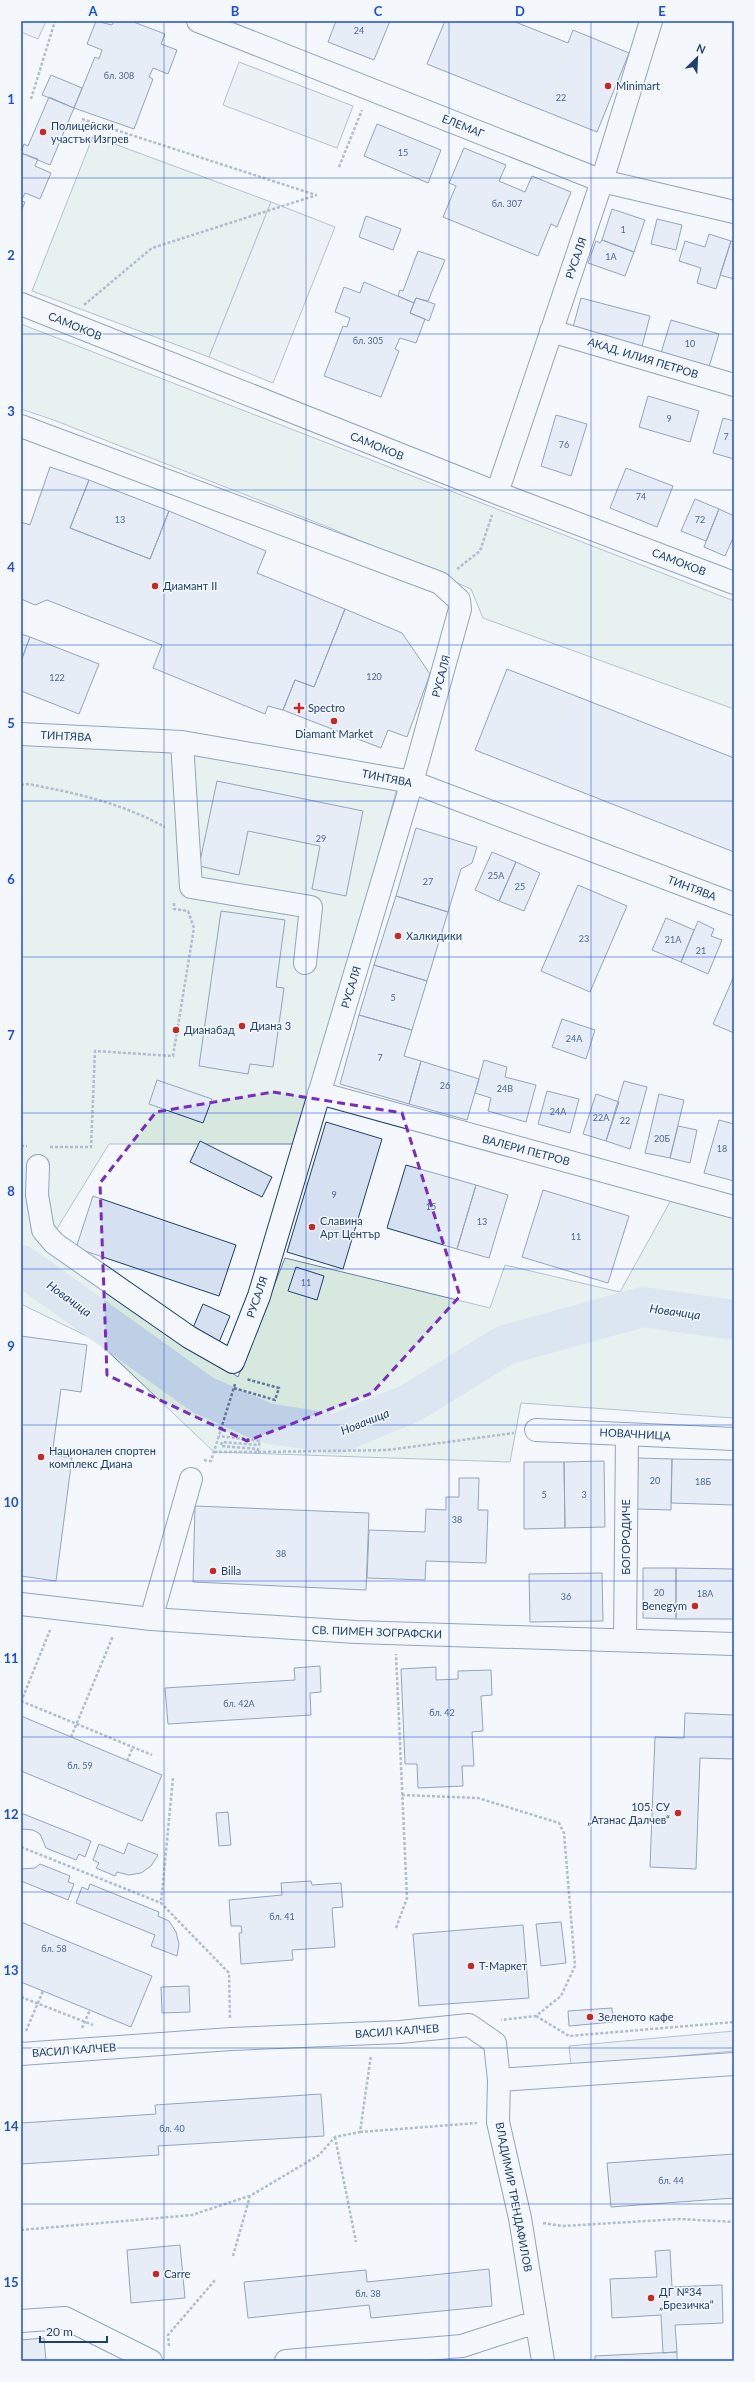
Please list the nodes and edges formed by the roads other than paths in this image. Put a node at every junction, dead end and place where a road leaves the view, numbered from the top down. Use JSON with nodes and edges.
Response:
{"nodes":[{"id":1,"x":198,"y":21,"type":"edge"},
{"id":2,"x":651,"y":21,"type":"edge"},
{"id":3,"x":602,"y":181,"type":"junction"},
{"id":4,"x":734,"y":212,"type":"edge"},
{"id":5,"x":21,"y":304,"type":"edge"},
{"id":6,"x":551,"y":331,"type":"junction"},
{"id":7,"x":734,"y":385,"type":"edge"},
{"id":8,"x":21,"y":426,"type":"edge"},
{"id":9,"x":497,"y":493,"type":"junction"},
{"id":10,"x":734,"y":583,"type":"edge"},
{"id":11,"x":21,"y":734,"type":"edge"},
{"id":12,"x":182,"y":742,"type":"junction"},
{"id":13,"x":412,"y":782,"type":"junction"},
{"id":14,"x":734,"y":904,"type":"edge"},
{"id":15,"x":305,"y":962,"type":"dead end"},
{"id":16,"x":319,"y":1093,"type":"junction"},
{"id":17,"x":36,"y":1156,"type":"road end"},
{"id":18,"x":734,"y":1206,"type":"edge"},
{"id":19,"x":536,"y":1430,"type":"road end"},
{"id":20,"x":627,"y":1434,"type":"junction"},
{"id":21,"x":734,"y":1439,"type":"edge"},
{"id":22,"x":191,"y":1479,"type":"dead end"},
{"id":23,"x":21,"y":1604,"type":"edge"},
{"id":24,"x":151,"y":1619,"type":"junction"},
{"id":25,"x":625,"y":1640,"type":"junction"},
{"id":26,"x":734,"y":1644,"type":"edge"},
{"id":27,"x":22,"y":2045,"type":"edge"},
{"id":28,"x":734,"y":2064,"type":"edge"},
{"id":29,"x":499,"y":2080,"type":"junction"},
{"id":30,"x":21,"y":2321,"type":"edge"},
{"id":31,"x":536,"y":2322,"type":"junction"},
{"id":32,"x":151,"y":2361,"type":"edge"},
{"id":33,"x":286,"y":2361,"type":"edge"},
{"id":34,"x":543,"y":2361,"type":"edge"}],
"edges":[{"from":1,"to":3,"type":"street","name":"ЕЛЕМАГ"},
{"from":2,"to":3,"type":"street","name":"РУСАЛЯ"},
{"from":3,"to":4,"type":"street","name":"ЕЛЕМАГ"},
{"from":3,"to":6,"type":"street","name":"РУСАЛЯ"},
{"from":5,"to":9,"type":"street","name":"САМОКОВ"},
{"from":6,"to":7,"type":"street","name":"АКАД. ИЛИЯ ПЕТРОВ"},
{"from":6,"to":9,"type":"street","name":"РУСАЛЯ"},
{"from":8,"to":13,"type":"street","name":"РУСАЛЯ"},
{"from":9,"to":10,"type":"street","name":"САМОКОВ"},
{"from":11,"to":12,"type":"street","name":"ТИНТЯВА"},
{"from":12,"to":13,"type":"street","name":"ТИНТЯВА"},
{"from":12,"to":15,"type":"street"},
{"from":13,"to":14,"type":"street","name":"ТИНТЯВА"},
{"from":13,"to":16,"type":"street","name":"РУСАЛЯ"},
{"from":16,"to":17,"type":"street","name":"РУСАЛЯ"},
{"from":16,"to":18,"type":"street","name":"ВАЛЕРИ ПЕТРОВ"},
{"from":19,"to":20,"type":"street","name":"НОВАЧНИЦА"},
{"from":20,"to":21,"type":"street","name":"НОВАЧНИЦА"},
{"from":20,"to":25,"type":"street","name":"БОГОРОДИЧЕ"},
{"from":22,"to":24,"type":"street"},
{"from":23,"to":24,"type":"street","name":"СВ. ПИМЕН ЗОГРАФСКИ"},
{"from":24,"to":25,"type":"street","name":"СВ. ПИМЕН ЗОГРАФСКИ"},
{"from":25,"to":26,"type":"street","name":"СВ. ПИМЕН ЗОГРАФСКИ"},
{"from":27,"to":29,"type":"street","name":"ВАСИЛ КАЛЧЕВ"},
{"from":28,"to":29,"type":"street"},
{"from":29,"to":31,"type":"street","name":"ВЛАДИМИР ТРЕНДАФИЛОВ"},
{"from":30,"to":32,"type":"street"},
{"from":31,"to":33,"type":"street"},
{"from":31,"to":34,"type":"street","name":"ВЛАДИМИР ТРЕНДАФИЛОВ"}]}
